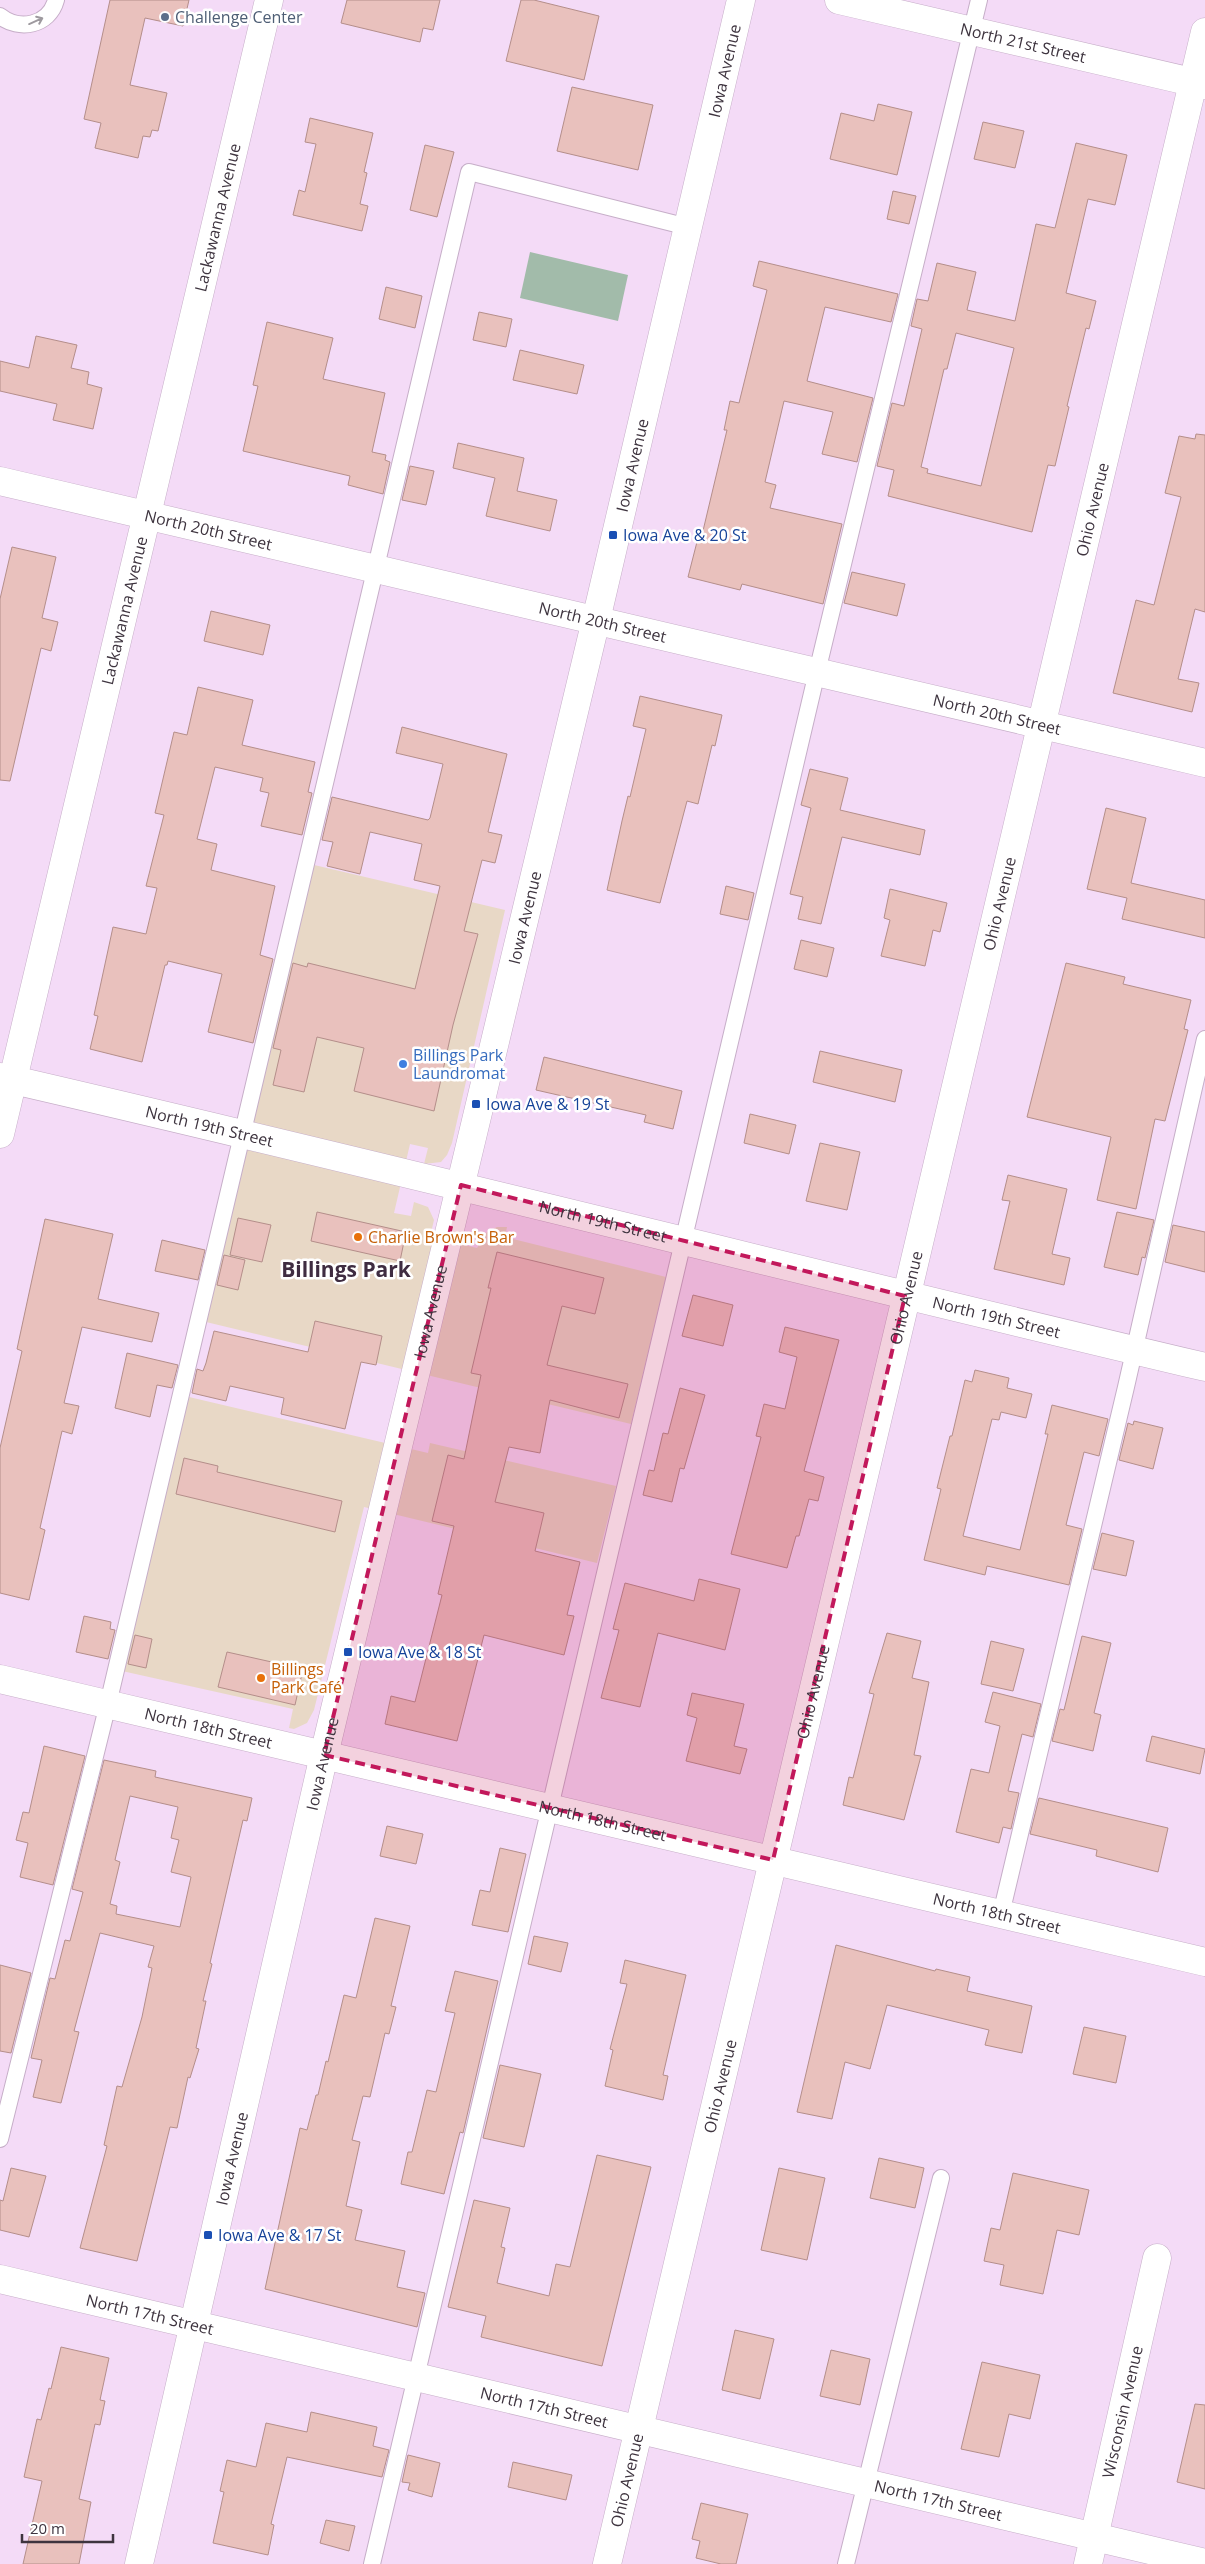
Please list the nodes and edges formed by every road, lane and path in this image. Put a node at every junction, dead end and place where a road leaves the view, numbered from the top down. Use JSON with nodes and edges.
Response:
{"nodes":[{"id":1,"x":56,"y":0,"type":"edge"},
{"id":2,"x":269,"y":0,"type":"edge"},
{"id":3,"x":740,"y":0,"type":"edge"},
{"id":4,"x":840,"y":0,"type":"edge"},
{"id":5,"x":979,"y":0,"type":"edge"},
{"id":6,"x":0,"y":16,"type":"edge"},
{"id":7,"x":972,"y":31,"type":"junction"},
{"id":8,"x":1205,"y":32,"type":"edge"},
{"id":9,"x":1199,"y":84,"type":"edge"},
{"id":10,"x":688,"y":227,"type":"junction"},
{"id":11,"x":0,"y":481,"type":"edge"},
{"id":12,"x":148,"y":515,"type":"junction"},
{"id":13,"x":374,"y":568,"type":"junction"},
{"id":14,"x":596,"y":620,"type":"junction"},
{"id":15,"x":817,"y":672,"type":"junction"},
{"id":16,"x":1041,"y":724,"type":"junction"},
{"id":17,"x":1205,"y":763,"type":"edge"},
{"id":18,"x":1205,"y":1039,"type":"edge"},
{"id":19,"x":6,"y":1078,"type":"edge"},
{"id":20,"x":0,"y":1134,"type":"edge"},
{"id":21,"x":241,"y":1134,"type":"junction"},
{"id":22,"x":462,"y":1186,"type":"junction"},
{"id":23,"x":683,"y":1239,"type":"junction"},
{"id":24,"x":906,"y":1296,"type":"junction"},
{"id":25,"x":1135,"y":1350,"type":"junction"},
{"id":26,"x":1205,"y":1367,"type":"edge"},
{"id":27,"x":0,"y":1679,"type":"edge"},
{"id":28,"x":108,"y":1704,"type":"junction"},
{"id":29,"x":324,"y":1755,"type":"junction"},
{"id":30,"x":550,"y":1808,"type":"junction"},
{"id":31,"x":773,"y":1860,"type":"junction"},
{"id":32,"x":1001,"y":1914,"type":"junction"},
{"id":33,"x":1205,"y":1962,"type":"edge"},
{"id":34,"x":0,"y":2139,"type":"edge"},
{"id":35,"x":941,"y":2178,"type":"dead end"},
{"id":36,"x":1157,"y":2258,"type":"dead end"},
{"id":37,"x":0,"y":2280,"type":"edge"},
{"id":38,"x":195,"y":2326,"type":"junction"},
{"id":39,"x":414,"y":2377,"type":"junction"},
{"id":40,"x":638,"y":2430,"type":"junction"},
{"id":41,"x":867,"y":2484,"type":"junction"},
{"id":42,"x":1094,"y":2537,"type":"junction"},
{"id":43,"x":1205,"y":2563,"type":"edge"},
{"id":44,"x":139,"y":2564,"type":"edge"},
{"id":45,"x":372,"y":2564,"type":"edge"},
{"id":46,"x":607,"y":2564,"type":"edge"},
{"id":47,"x":846,"y":2564,"type":"edge"},
{"id":48,"x":1088,"y":2564,"type":"edge"}],
"edges":[{"from":6,"to":1,"type":"lane","one_way":true},
{"from":2,"to":12,"type":"street","name":"Lackawanna Avenue"},
{"from":3,"to":10,"type":"street","name":"Iowa Avenue"},
{"from":4,"to":7,"type":"street","name":"North 21st Street"},
{"from":5,"to":7,"type":"lane"},
{"from":7,"to":9,"type":"street","name":"North 21st Street"},
{"from":7,"to":15,"type":"lane"},
{"from":8,"to":9,"type":"street","name":"Ohio Avenue"},
{"from":9,"to":16,"type":"street","name":"Ohio Avenue"},
{"from":10,"to":13,"type":"lane"},
{"from":10,"to":14,"type":"street","name":"Iowa Avenue"},
{"from":11,"to":12,"type":"street","name":"North 20th Street"},
{"from":12,"to":13,"type":"street","name":"North 20th Street"},
{"from":12,"to":19,"type":"street","name":"Lackawanna Avenue"},
{"from":13,"to":14,"type":"street","name":"North 20th Street"},
{"from":13,"to":21,"type":"lane"},
{"from":14,"to":15,"type":"street","name":"North 20th Street"},
{"from":14,"to":22,"type":"street","name":"Iowa Avenue"},
{"from":15,"to":16,"type":"street","name":"North 20th Street"},
{"from":15,"to":23,"type":"lane"},
{"from":16,"to":17,"type":"street","name":"North 20th Street"},
{"from":16,"to":24,"type":"street","name":"Ohio Avenue"},
{"from":18,"to":25,"type":"lane"},
{"from":19,"to":20,"type":"street","name":"Lackawanna Avenue"},
{"from":19,"to":21,"type":"street","name":"North 19th Street"},
{"from":21,"to":22,"type":"street","name":"North 19th Street"},
{"from":21,"to":28,"type":"lane"},
{"from":22,"to":23,"type":"street","name":"North 19th Street"},
{"from":22,"to":29,"type":"street","name":"Iowa Avenue"},
{"from":23,"to":24,"type":"street","name":"North 19th Street"},
{"from":23,"to":30,"type":"lane"},
{"from":24,"to":25,"type":"street","name":"North 19th Street"},
{"from":24,"to":31,"type":"street","name":"Ohio Avenue"},
{"from":25,"to":26,"type":"street","name":"North 19th Street"},
{"from":25,"to":32,"type":"lane"},
{"from":27,"to":28,"type":"street","name":"North 18th Street"},
{"from":28,"to":29,"type":"street","name":"North 18th Street"},
{"from":28,"to":34,"type":"lane"},
{"from":29,"to":30,"type":"street","name":"North 18th Street"},
{"from":29,"to":38,"type":"street","name":"Iowa Avenue"},
{"from":30,"to":31,"type":"street","name":"North 18th Street"},
{"from":30,"to":39,"type":"lane"},
{"from":31,"to":32,"type":"street","name":"North 18th Street"},
{"from":31,"to":40,"type":"street","name":"Ohio Avenue"},
{"from":32,"to":33,"type":"street","name":"North 18th Street"},
{"from":35,"to":41,"type":"lane"},
{"from":36,"to":42,"type":"street","name":"Wisconsin Avenue"},
{"from":37,"to":38,"type":"street","name":"North 17th Street"},
{"from":38,"to":39,"type":"street","name":"North 17th Street"},
{"from":38,"to":44,"type":"street","name":"Iowa Avenue"},
{"from":39,"to":40,"type":"street","name":"North 17th Street"},
{"from":39,"to":45,"type":"lane"},
{"from":40,"to":41,"type":"street","name":"North 17th Street"},
{"from":40,"to":46,"type":"street","name":"Ohio Avenue"},
{"from":41,"to":42,"type":"street","name":"North 17th Street"},
{"from":41,"to":47,"type":"lane"},
{"from":42,"to":43,"type":"street","name":"North 17th Street"},
{"from":42,"to":48,"type":"street","name":"Wisconsin Avenue"}]}
